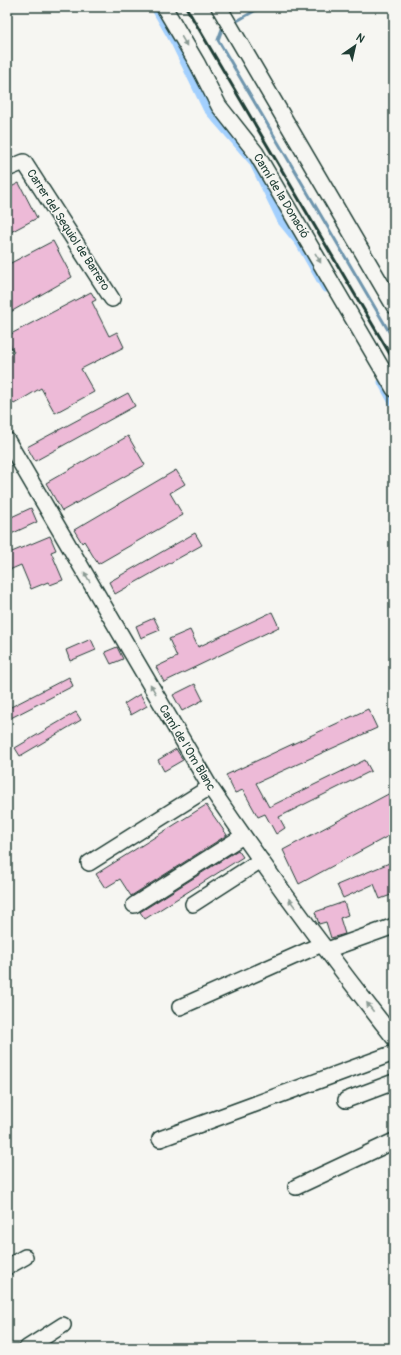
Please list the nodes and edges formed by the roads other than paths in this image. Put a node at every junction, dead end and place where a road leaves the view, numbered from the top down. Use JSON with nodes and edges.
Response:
{"nodes":[{"id":1,"x":164,"y":7,"type":"edge"},
{"id":2,"x":219,"y":7,"type":"edge"},
{"id":3,"x":7,"y":169,"type":"edge"},
{"id":4,"x":112,"y":299,"type":"dead end"},
{"id":5,"x":394,"y":306,"type":"edge"},
{"id":6,"x":394,"y":388,"type":"edge"},
{"id":7,"x":8,"y":442,"type":"edge"},
{"id":8,"x":210,"y":787,"type":"junction"},
{"id":9,"x":243,"y":836,"type":"junction"},
{"id":10,"x":261,"y":860,"type":"junction"},
{"id":11,"x":89,"y":863,"type":"dead end"},
{"id":12,"x":193,"y":904,"type":"dead end"},
{"id":13,"x":134,"y":905,"type":"dead end"},
{"id":14,"x":394,"y":926,"type":"edge"},
{"id":15,"x":324,"y":947,"type":"junction"},
{"id":16,"x":180,"y":1007,"type":"dead end"},
{"id":17,"x":394,"y":1038,"type":"edge"},
{"id":18,"x":394,"y":1053,"type":"edge"},
{"id":19,"x":394,"y":1082,"type":"edge"},
{"id":20,"x":346,"y":1100,"type":"dead end"},
{"id":21,"x":160,"y":1139,"type":"dead end"},
{"id":22,"x":394,"y":1141,"type":"edge"},
{"id":23,"x":296,"y":1187,"type":"dead end"},
{"id":24,"x":25,"y":1257,"type":"dead end"},
{"id":25,"x":7,"y":1267,"type":"edge"},
{"id":26,"x":63,"y":1325,"type":"dead end"},
{"id":27,"x":27,"y":1348,"type":"edge"}],
"edges":[{"from":1,"to":6,"type":"street","name":"Camí de la Donació","one_way":true},
{"from":2,"to":5,"type":"street"},
{"from":3,"to":4,"type":"street","name":"Carrer del Sequiol de Barrero"},
{"from":8,"to":7,"type":"street","name":"Camí de l'Om Blanc","one_way":true},
{"from":8,"to":9,"type":"street","name":"Camí de l'Om Blanc"},
{"from":8,"to":11,"type":"street"},
{"from":9,"to":10,"type":"street","name":"Camí de l'Om Blanc"},
{"from":9,"to":13,"type":"street"},
{"from":10,"to":12,"type":"street"},
{"from":15,"to":10,"type":"street","name":"Camí de l'Om Blanc","one_way":true},
{"from":14,"to":15,"type":"street"},
{"from":15,"to":16,"type":"street"},
{"from":17,"to":15,"type":"street","name":"Camí de l'Om Blanc","one_way":true},
{"from":18,"to":21,"type":"street"},
{"from":19,"to":20,"type":"street"},
{"from":22,"to":23,"type":"street"},
{"from":24,"to":25,"type":"street"},
{"from":26,"to":27,"type":"street"}]}
